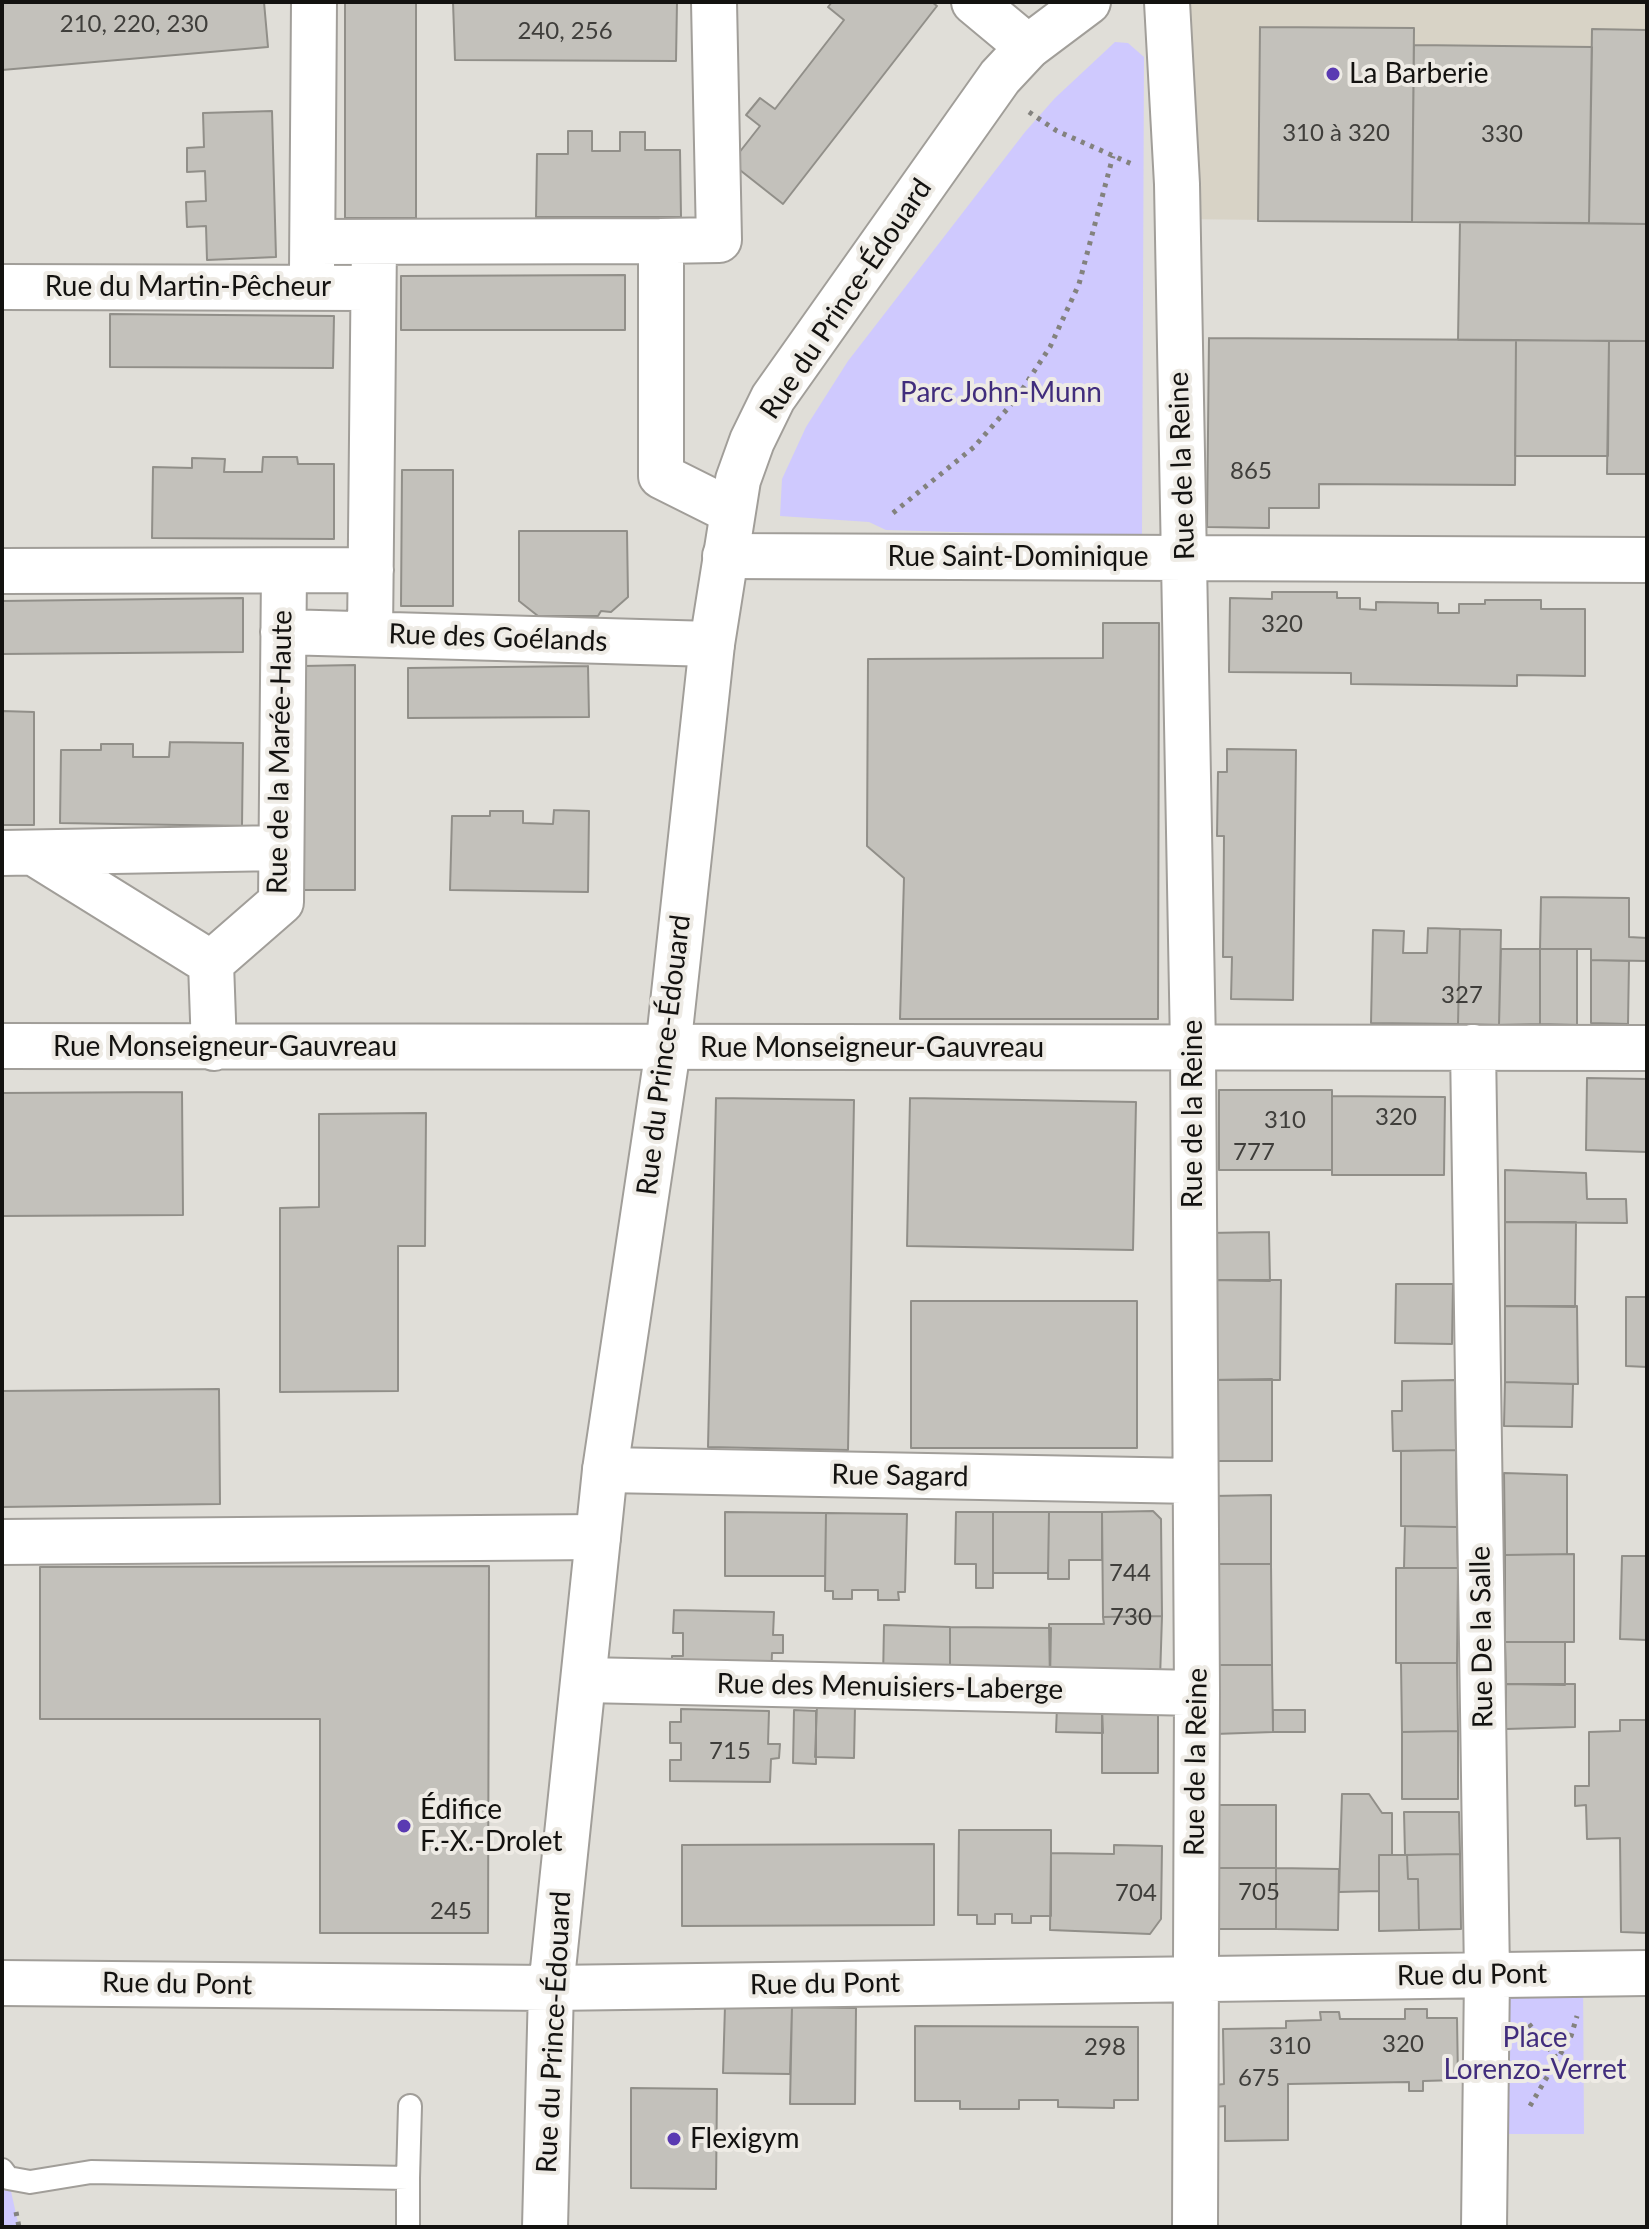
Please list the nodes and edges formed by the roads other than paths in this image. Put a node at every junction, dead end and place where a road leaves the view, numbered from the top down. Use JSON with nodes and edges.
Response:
{"nodes":[{"id":1,"x":314,"y":2,"type":"edge"},
{"id":2,"x":714,"y":2,"type":"edge"},
{"id":3,"x":974,"y":2,"type":"edge"},
{"id":4,"x":1088,"y":2,"type":"edge"},
{"id":5,"x":1167,"y":2,"type":"edge"},
{"id":6,"x":1028,"y":47,"type":"junction"},
{"id":7,"x":661,"y":241,"type":"junction"},
{"id":8,"x":313,"y":242,"type":"junction"},
{"id":9,"x":374,"y":242,"type":"junction"},
{"id":10,"x":2,"y":287,"type":"edge"},
{"id":11,"x":312,"y":287,"type":"junction"},
{"id":12,"x":373,"y":288,"type":"junction"},
{"id":13,"x":731,"y":511,"type":"junction"},
{"id":14,"x":725,"y":556,"type":"junction"},
{"id":15,"x":1185,"y":558,"type":"junction"},
{"id":16,"x":1647,"y":560,"type":"edge"},
{"id":17,"x":371,"y":570,"type":"junction"},
{"id":18,"x":2,"y":571,"type":"edge"},
{"id":19,"x":284,"y":571,"type":"junction"},
{"id":20,"x":283,"y":632,"type":"junction"},
{"id":21,"x":370,"y":634,"type":"junction"},
{"id":22,"x":712,"y":644,"type":"junction"},
{"id":23,"x":281,"y":848,"type":"junction"},
{"id":24,"x":18,"y":853,"type":"edge"},
{"id":25,"x":211,"y":963,"type":"junction"},
{"id":26,"x":2,"y":1046,"type":"edge"},
{"id":27,"x":1193,"y":1047,"type":"junction"},
{"id":28,"x":1473,"y":1047,"type":"junction"},
{"id":29,"x":214,"y":1048,"type":"junction"},
{"id":30,"x":1647,"y":1048,"type":"edge"},
{"id":31,"x":668,"y":1049,"type":"junction"},
{"id":32,"x":605,"y":1470,"type":"junction"},
{"id":33,"x":1195,"y":1481,"type":"junction"},
{"id":34,"x":598,"y":1537,"type":"junction"},
{"id":35,"x":2,"y":1542,"type":"edge"},
{"id":36,"x":584,"y":1680,"type":"junction"},
{"id":37,"x":1197,"y":1693,"type":"junction"},
{"id":38,"x":1647,"y":1973,"type":"edge"},
{"id":39,"x":1487,"y":1975,"type":"junction"},
{"id":40,"x":1194,"y":1979,"type":"junction"},
{"id":41,"x":2,"y":1983,"type":"edge"},
{"id":42,"x":551,"y":1988,"type":"junction"},
{"id":43,"x":410,"y":2106,"type":"dead end"},
{"id":44,"x":2,"y":2170,"type":"edge"},
{"id":45,"x":408,"y":2178,"type":"junction"},
{"id":46,"x":408,"y":2227,"type":"edge"},
{"id":47,"x":545,"y":2227,"type":"edge"},
{"id":48,"x":1195,"y":2227,"type":"edge"},
{"id":49,"x":1484,"y":2227,"type":"edge"}],
"edges":[{"from":1,"to":8,"type":"street"},
{"from":2,"to":7,"type":"street","name":"Rue du Martin-Pêcheur"},
{"from":3,"to":6,"type":"street"},
{"from":4,"to":6,"type":"street","name":"Rue du Prince-Édouard"},
{"from":5,"to":15,"type":"street","name":"Rue de la Reine"},
{"from":6,"to":13,"type":"street","name":"Rue du Prince-Édouard"},
{"from":7,"to":9,"type":"street","name":"Rue du Martin-Pêcheur"},
{"from":7,"to":13,"type":"street"},
{"from":8,"to":9,"type":"street","name":"Rue du Martin-Pêcheur"},
{"from":8,"to":11,"type":"street"},
{"from":9,"to":12,"type":"street"},
{"from":10,"to":11,"type":"street","name":"Rue du Martin-Pêcheur"},
{"from":11,"to":12,"type":"street","name":"Rue du Martin-Pêcheur"},
{"from":12,"to":17,"type":"street"},
{"from":13,"to":14,"type":"street","name":"Rue du Prince-Édouard"},
{"from":14,"to":15,"type":"street","name":"Rue Saint-Dominique"},
{"from":14,"to":22,"type":"street","name":"Rue du Prince-Édouard"},
{"from":15,"to":16,"type":"street","name":"Rue Saint-Dominique"},
{"from":15,"to":27,"type":"street","name":"Rue de la Reine"},
{"from":17,"to":19,"type":"street"},
{"from":17,"to":21,"type":"street"},
{"from":18,"to":19,"type":"street"},
{"from":19,"to":20,"type":"street","name":"Rue de la Marée-Haute"},
{"from":20,"to":21,"type":"street","name":"Rue des Goélands"},
{"from":20,"to":23,"type":"street","name":"Rue de la Marée-Haute"},
{"from":21,"to":22,"type":"street","name":"Rue des Goélands"},
{"from":22,"to":31,"type":"street","name":"Rue du Prince-Édouard"},
{"from":23,"to":24,"type":"street"},
{"from":23,"to":25,"type":"street","name":"Rue de la Marée-Haute"},
{"from":24,"to":25,"type":"street"},
{"from":25,"to":29,"type":"street"},
{"from":26,"to":29,"type":"street","name":"Rue Monseigneur-Gauvreau"},
{"from":27,"to":28,"type":"street","name":"Rue Monseigneur-Gauvreau"},
{"from":27,"to":31,"type":"street","name":"Rue Monseigneur-Gauvreau"},
{"from":27,"to":33,"type":"street","name":"Rue de la Reine"},
{"from":28,"to":30,"type":"street","name":"Rue Monseigneur-Gauvreau"},
{"from":28,"to":39,"type":"street","name":"Rue De la Salle"},
{"from":29,"to":31,"type":"street","name":"Rue Monseigneur-Gauvreau"},
{"from":31,"to":32,"type":"street","name":"Rue du Prince-Édouard"},
{"from":32,"to":33,"type":"street","name":"Rue Sagard"},
{"from":32,"to":34,"type":"street","name":"Rue du Prince-Édouard"},
{"from":33,"to":37,"type":"street","name":"Rue de la Reine"},
{"from":34,"to":35,"type":"street"},
{"from":34,"to":36,"type":"street","name":"Rue du Prince-Édouard"},
{"from":36,"to":37,"type":"street","name":"Rue des Menuisiers-Laberge"},
{"from":36,"to":42,"type":"street","name":"Rue du Prince-Édouard"},
{"from":37,"to":40,"type":"street","name":"Rue de la Reine"},
{"from":38,"to":39,"type":"street","name":"Rue du Pont"},
{"from":39,"to":40,"type":"street","name":"Rue du Pont"},
{"from":39,"to":49,"type":"street","name":"Rue De la Salle"},
{"from":40,"to":42,"type":"street","name":"Rue du Pont"},
{"from":40,"to":48,"type":"street","name":"Rue de la Reine"},
{"from":41,"to":42,"type":"street","name":"Rue du Pont"},
{"from":42,"to":47,"type":"street","name":"Rue du Prince-Édouard"},
{"from":43,"to":45,"type":"lane"},
{"from":44,"to":45,"type":"lane"},
{"from":45,"to":46,"type":"lane"}]}
